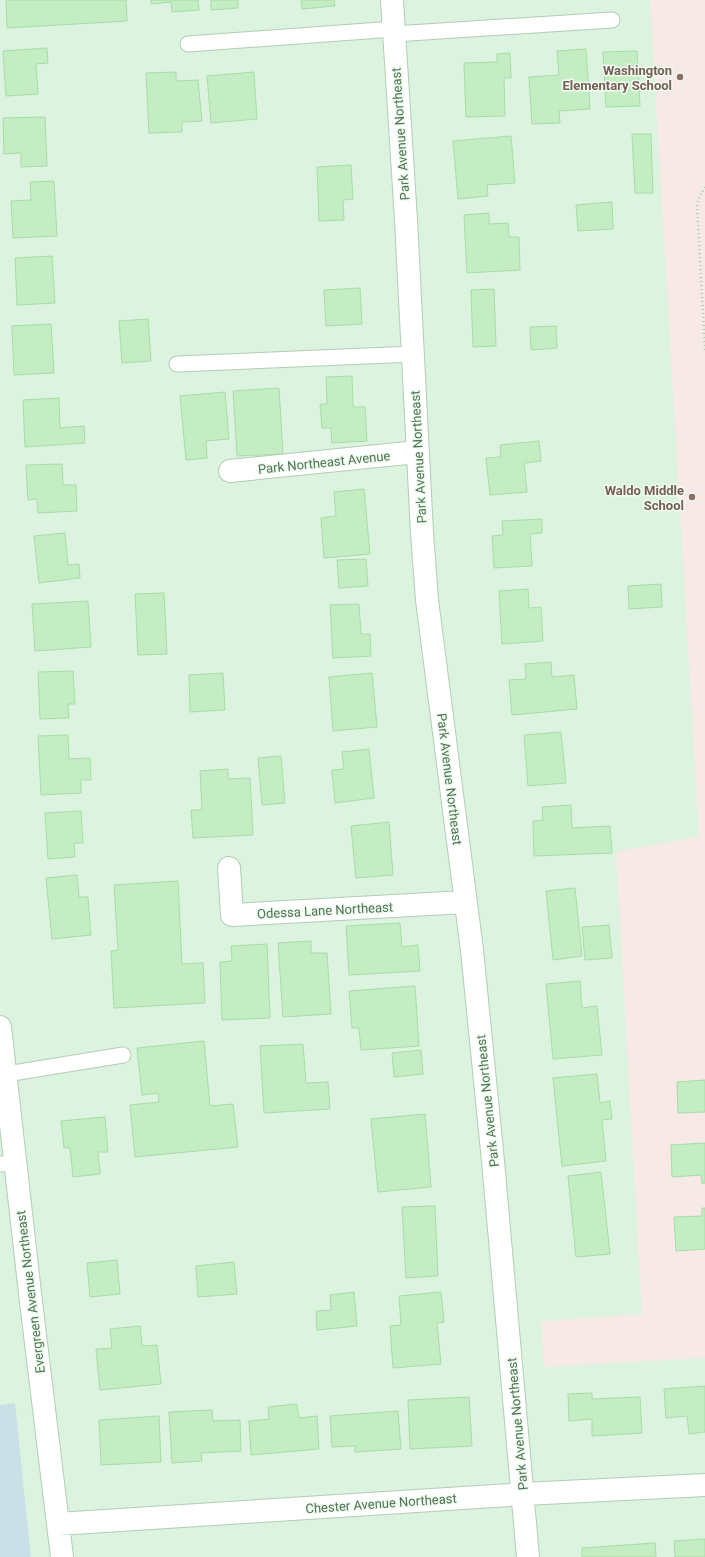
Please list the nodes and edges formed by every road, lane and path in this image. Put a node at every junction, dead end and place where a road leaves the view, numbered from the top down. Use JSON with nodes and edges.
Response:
{"nodes":[{"id":1,"x":392,"y":0,"type":"edge"},
{"id":2,"x":612,"y":20,"type":"dead end"},
{"id":3,"x":394,"y":32,"type":"junction"},
{"id":4,"x":188,"y":44,"type":"dead end"},
{"id":5,"x":705,"y":187,"type":"edge"},
{"id":6,"x":705,"y":350,"type":"edge"},
{"id":7,"x":413,"y":354,"type":"junction"},
{"id":8,"x":177,"y":364,"type":"dead end"},
{"id":9,"x":418,"y":452,"type":"junction"},
{"id":10,"x":230,"y":471,"type":"dead end"},
{"id":11,"x":229,"y":868,"type":"dead end"},
{"id":12,"x":465,"y":902,"type":"junction"},
{"id":13,"x":0,"y":1027,"type":"edge"},
{"id":14,"x":123,"y":1055,"type":"dead end"},
{"id":15,"x":3,"y":1075,"type":"edge"},
{"id":16,"x":8,"y":1163,"type":"edge"},
{"id":17,"x":705,"y":1485,"type":"edge"},
{"id":18,"x":524,"y":1494,"type":"junction"},
{"id":19,"x":58,"y":1524,"type":"junction"},
{"id":20,"x":62,"y":1557,"type":"edge"},
{"id":21,"x":528,"y":1557,"type":"edge"}],
"edges":[{"from":1,"to":3,"type":"street","name":"Park Avenue Northeast"},
{"from":2,"to":3,"type":"lane"},
{"from":3,"to":4,"type":"lane"},
{"from":3,"to":7,"type":"street","name":"Park Avenue Northeast"},
{"from":5,"to":6,"type":"path"},
{"from":7,"to":8,"type":"lane"},
{"from":7,"to":9,"type":"street","name":"Park Avenue Northeast"},
{"from":9,"to":10,"type":"street","name":"Park Northeast Avenue"},
{"from":9,"to":12,"type":"street","name":"Park Avenue Northeast"},
{"from":11,"to":12,"type":"street","name":"Odessa Lane Northeast"},
{"from":12,"to":18,"type":"street","name":"Park Avenue Northeast"},
{"from":13,"to":15,"type":"street","name":"Evergreen Avenue Northeast"},
{"from":14,"to":15,"type":"lane"},
{"from":15,"to":16,"type":"street","name":"Evergreen Avenue Northeast"},
{"from":16,"to":19,"type":"street","name":"Evergreen Avenue Northeast"},
{"from":17,"to":18,"type":"street","name":"Chester Avenue Northeast"},
{"from":18,"to":19,"type":"street","name":"Chester Avenue Northeast"},
{"from":18,"to":21,"type":"street","name":"Park Avenue Northeast"},
{"from":19,"to":20,"type":"street","name":"Evergreen Avenue Northeast"}]}
